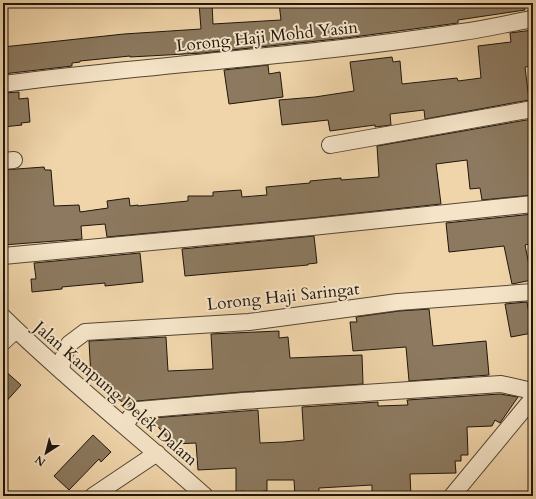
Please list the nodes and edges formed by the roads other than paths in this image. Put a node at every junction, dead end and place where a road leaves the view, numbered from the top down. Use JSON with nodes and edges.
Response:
{"nodes":[{"id":1,"x":533,"y":19,"type":"edge"},
{"id":2,"x":3,"y":84,"type":"edge"},
{"id":3,"x":533,"y":109,"type":"edge"},
{"id":4,"x":330,"y":145,"type":"dead end"},
{"id":5,"x":533,"y":204,"type":"edge"},
{"id":6,"x":3,"y":256,"type":"edge"},
{"id":7,"x":533,"y":292,"type":"edge"},
{"id":8,"x":3,"y":317,"type":"edge"},
{"id":9,"x":16,"y":330,"type":"junction"},
{"id":10,"x":3,"y":342,"type":"edge"},
{"id":11,"x":61,"y":371,"type":"junction"},
{"id":12,"x":533,"y":394,"type":"edge"},
{"id":13,"x":533,"y":398,"type":"edge"},
{"id":14,"x":125,"y":426,"type":"junction"},
{"id":15,"x":157,"y":453,"type":"junction"},
{"id":16,"x":93,"y":496,"type":"edge"},
{"id":17,"x":205,"y":496,"type":"edge"},
{"id":18,"x":452,"y":496,"type":"edge"}],
"edges":[{"from":1,"to":2,"type":"street","name":"Lorong Haji Mohd Yasin"},
{"from":3,"to":4,"type":"street"},
{"from":5,"to":6,"type":"street"},
{"from":7,"to":11,"type":"street","name":"Lorong Haji Saringat"},
{"from":8,"to":9,"type":"street","name":"Jalan Kampung Delek Dalam"},
{"from":9,"to":10,"type":"street"},
{"from":9,"to":11,"type":"street","name":"Jalan Kampung Delek Dalam"},
{"from":11,"to":14,"type":"street","name":"Jalan Kampung Delek Dalam"},
{"from":12,"to":14,"type":"street"},
{"from":13,"to":18,"type":"street"},
{"from":14,"to":15,"type":"street","name":"Jalan Kampung Delek Dalam"},
{"from":15,"to":16,"type":"street"},
{"from":15,"to":17,"type":"street","name":"Jalan Kampung Delek Dalam"}]}
